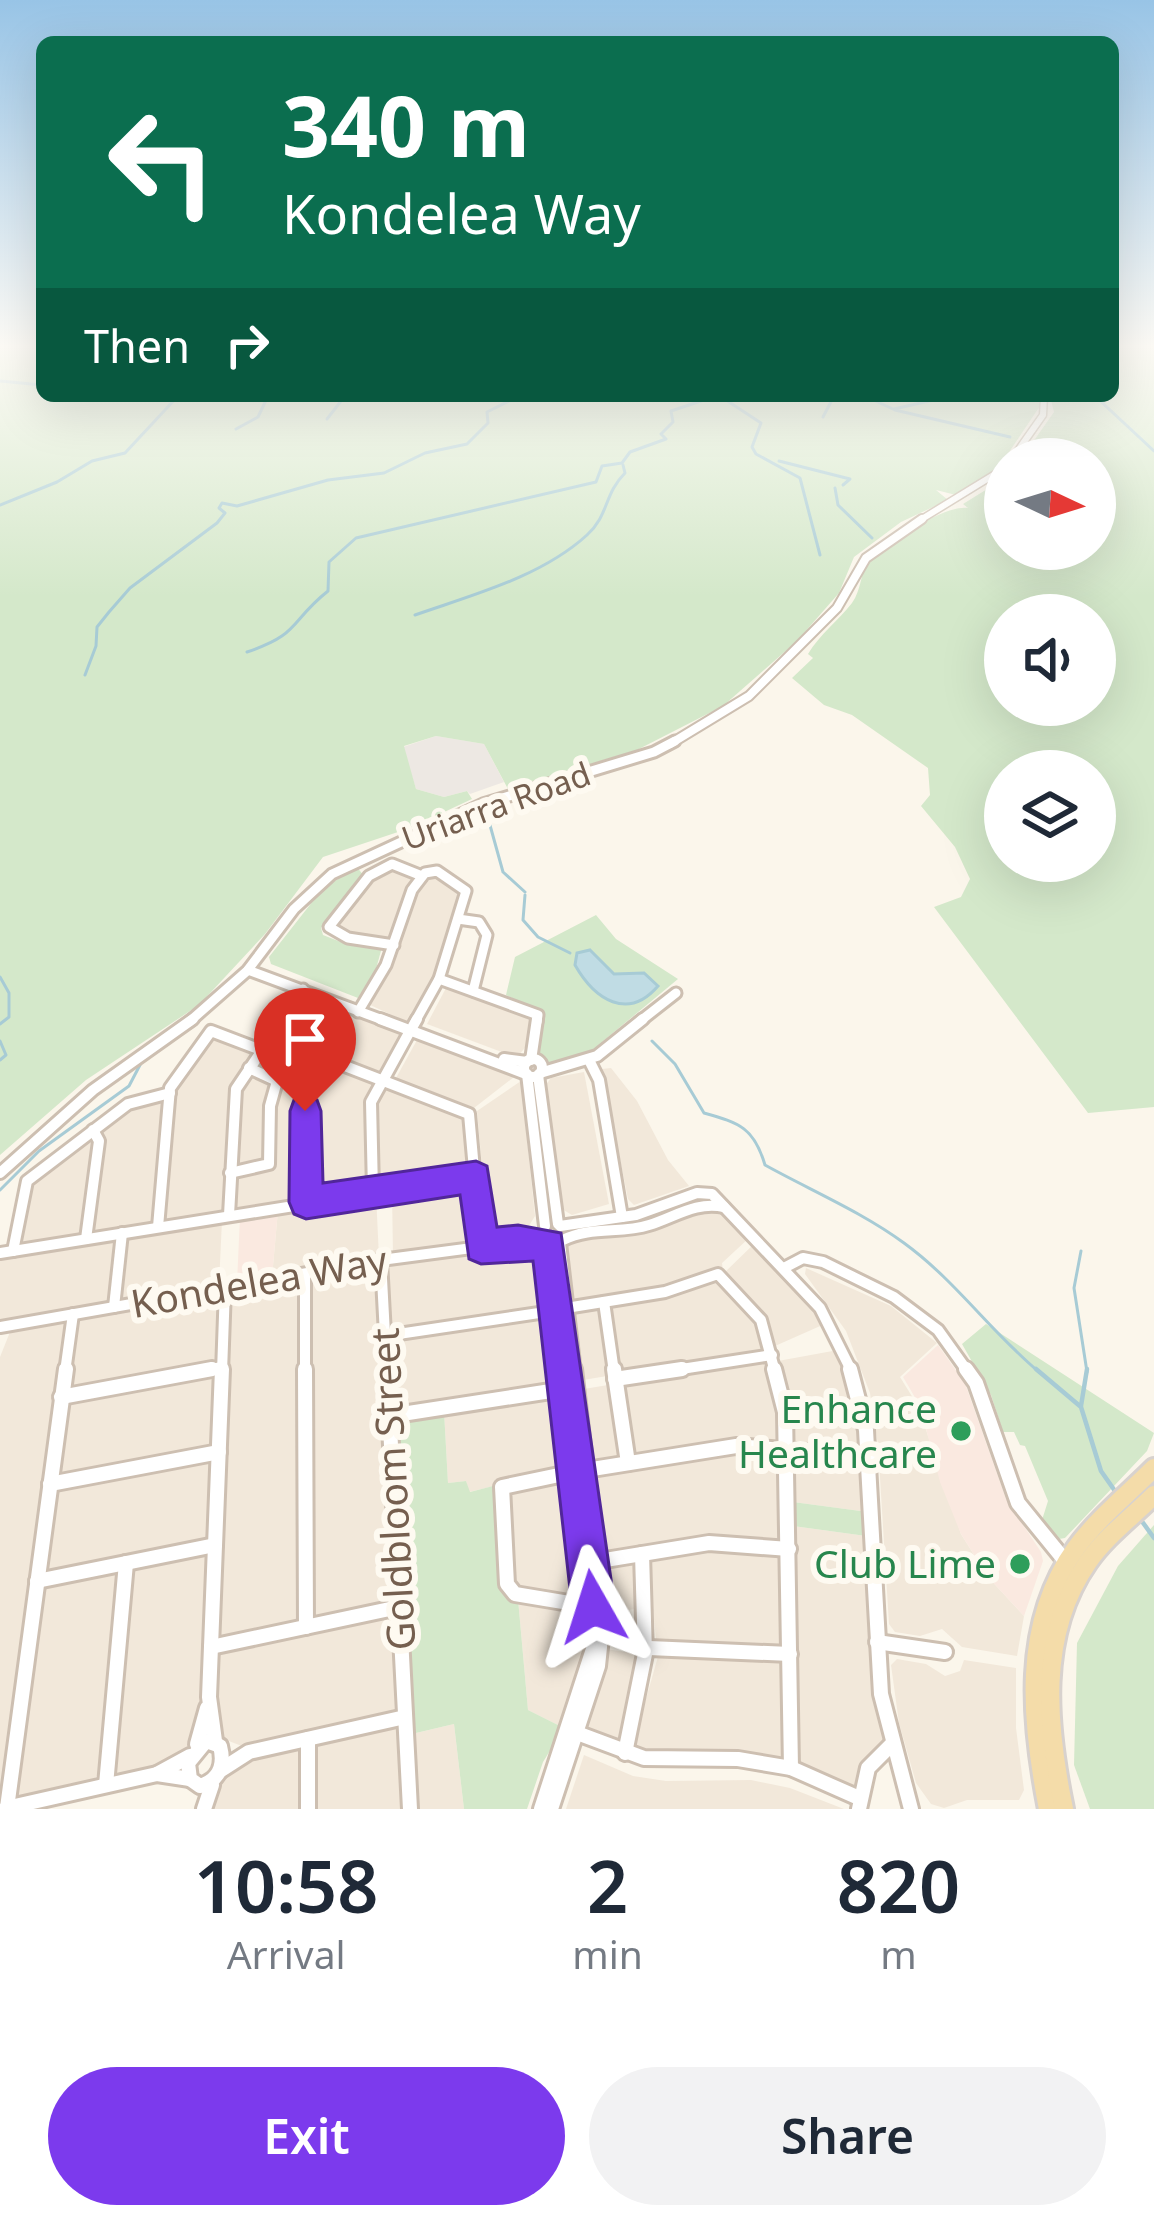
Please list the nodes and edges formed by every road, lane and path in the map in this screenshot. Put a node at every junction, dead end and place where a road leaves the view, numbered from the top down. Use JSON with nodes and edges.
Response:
{"nodes":[{"id":1,"x":984,"y":485,"type":"edge"},
{"id":2,"x":422,"y":877,"type":"junction"},
{"id":3,"x":458,"y":920,"type":"junction"},
{"id":4,"x":394,"y":945,"type":"junction"},
{"id":5,"x":250,"y":968,"type":"junction"},
{"id":6,"x":440,"y":979,"type":"junction"},
{"id":7,"x":303,"y":989,"type":"junction"},
{"id":8,"x":472,"y":991,"type":"junction"},
{"id":9,"x":676,"y":994,"type":"dead end"},
{"id":10,"x":360,"y":1010,"type":"junction"},
{"id":11,"x":412,"y":1028,"type":"junction"},
{"id":12,"x":270,"y":1037,"type":"junction"},
{"id":13,"x":261,"y":1049,"type":"junction"},
{"id":14,"x":328,"y":1059,"type":"junction"},
{"id":15,"x":589,"y":1060,"type":"junction"},
{"id":16,"x":248,"y":1068,"type":"junction"},
{"id":17,"x":534,"y":1068,"type":"junction"},
{"id":18,"x":382,"y":1080,"type":"junction"},
{"id":19,"x":170,"y":1093,"type":"junction"},
{"id":20,"x":92,"y":1130,"type":"junction"},
{"id":21,"x":0,"y":1173,"type":"edge"},
{"id":22,"x":230,"y":1173,"type":"junction"},
{"id":23,"x":476,"y":1177,"type":"junction"},
{"id":24,"x":373,"y":1191,"type":"junction"},
{"id":25,"x":704,"y":1198,"type":"junction"},
{"id":26,"x":306,"y":1202,"type":"junction"},
{"id":27,"x":229,"y":1215,"type":"junction"},
{"id":28,"x":622,"y":1217,"type":"junction"},
{"id":29,"x":158,"y":1227,"type":"junction"},
{"id":30,"x":122,"y":1233,"type":"junction"},
{"id":31,"x":552,"y":1235,"type":"junction"},
{"id":32,"x":86,"y":1239,"type":"junction"},
{"id":33,"x":481,"y":1247,"type":"junction"},
{"id":34,"x":7,"y":1252,"type":"edge"},
{"id":35,"x":381,"y":1260,"type":"junction"},
{"id":36,"x":784,"y":1268,"type":"junction"},
{"id":37,"x":304,"y":1274,"type":"junction"},
{"id":38,"x":225,"y":1288,"type":"junction"},
{"id":39,"x":604,"y":1303,"type":"junction"},
{"id":40,"x":115,"y":1307,"type":"junction"},
{"id":41,"x":562,"y":1309,"type":"junction"},
{"id":42,"x":73,"y":1314,"type":"junction"},
{"id":43,"x":0,"y":1329,"type":"edge"},
{"id":44,"x":385,"y":1336,"type":"junction"},
{"id":45,"x":772,"y":1355,"type":"junction"},
{"id":46,"x":222,"y":1367,"type":"junction"},
{"id":47,"x":615,"y":1379,"type":"junction"},
{"id":48,"x":572,"y":1388,"type":"junction"},
{"id":49,"x":62,"y":1397,"type":"junction"},
{"id":50,"x":389,"y":1415,"type":"junction"},
{"id":51,"x":788,"y":1447,"type":"junction"},
{"id":52,"x":219,"y":1452,"type":"junction"},
{"id":53,"x":868,"y":1457,"type":"junction"},
{"id":54,"x":628,"y":1463,"type":"junction"},
{"id":55,"x":582,"y":1470,"type":"junction"},
{"id":56,"x":1151,"y":1471,"type":"edge"},
{"id":57,"x":50,"y":1484,"type":"junction"},
{"id":58,"x":1154,"y":1495,"type":"edge"},
{"id":59,"x":215,"y":1545,"type":"junction"},
{"id":60,"x":1091,"y":1545,"type":"junction"},
{"id":61,"x":789,"y":1549,"type":"junction"},
{"id":62,"x":642,"y":1553,"type":"junction"},
{"id":63,"x":594,"y":1562,"type":"junction"},
{"id":64,"x":126,"y":1563,"type":"junction"},
{"id":65,"x":1073,"y":1569,"type":"junction"},
{"id":66,"x":37,"y":1581,"type":"junction"},
{"id":67,"x":399,"y":1607,"type":"junction"},
{"id":68,"x":593,"y":1607,"type":"junction"},
{"id":69,"x":306,"y":1627,"type":"junction"},
{"id":70,"x":877,"y":1642,"type":"junction"},
{"id":71,"x":211,"y":1647,"type":"junction"},
{"id":72,"x":650,"y":1648,"type":"junction"},
{"id":73,"x":944,"y":1652,"type":"dead end"},
{"id":74,"x":790,"y":1654,"type":"junction"},
{"id":75,"x":209,"y":1697,"type":"junction"},
{"id":76,"x":405,"y":1717,"type":"junction"},
{"id":77,"x":577,"y":1733,"type":"junction"},
{"id":78,"x":308,"y":1739,"type":"junction"},
{"id":79,"x":218,"y":1744,"type":"junction"},
{"id":80,"x":891,"y":1745,"type":"junction"},
{"id":81,"x":193,"y":1752,"type":"junction"},
{"id":82,"x":249,"y":1752,"type":"junction"},
{"id":83,"x":625,"y":1753,"type":"junction"},
{"id":84,"x":791,"y":1768,"type":"junction"},
{"id":85,"x":157,"y":1774,"type":"junction"},
{"id":86,"x":218,"y":1775,"type":"junction"},
{"id":87,"x":193,"y":1782,"type":"junction"},
{"id":88,"x":106,"y":1785,"type":"junction"},
{"id":89,"x":859,"y":1803,"type":"edge"},
{"id":90,"x":911,"y":1806,"type":"edge"},
{"id":91,"x":5,"y":1808,"type":"edge"},
{"id":92,"x":202,"y":1809,"type":"edge"},
{"id":93,"x":308,"y":1809,"type":"edge"},
{"id":94,"x":410,"y":1809,"type":"edge"},
{"id":95,"x":541,"y":1809,"type":"edge"},
{"id":96,"x":551,"y":1809,"type":"edge"},
{"id":97,"x":1048,"y":1809,"type":"edge"},
{"id":98,"x":1064,"y":1809,"type":"edge"}],
"edges":[{"from":1,"to":5,"type":"street","name":"Uriarra Road"},
{"from":2,"to":3,"type":"street"},
{"from":2,"to":4,"type":"street"},
{"from":2,"to":4,"type":"street"},
{"from":3,"to":6,"type":"street"},
{"from":3,"to":8,"type":"street"},
{"from":4,"to":10,"type":"street"},
{"from":5,"to":7,"type":"street"},
{"from":5,"to":21,"type":"street","name":"Uriarra Road"},
{"from":6,"to":8,"type":"street"},
{"from":6,"to":11,"type":"street"},
{"from":7,"to":10,"type":"street"},
{"from":7,"to":12,"type":"street"},
{"from":8,"to":17,"type":"street"},
{"from":9,"to":15,"type":"street"},
{"from":10,"to":11,"type":"street"},
{"from":11,"to":17,"type":"street"},
{"from":11,"to":18,"type":"street"},
{"from":12,"to":13,"type":"street"},
{"from":12,"to":14,"type":"street"},
{"from":13,"to":16,"type":"street"},
{"from":13,"to":19,"type":"street"},
{"from":14,"to":18,"type":"street"},
{"from":14,"to":26,"type":"street"},
{"from":15,"to":17,"type":"street"},
{"from":15,"to":28,"type":"street"},
{"from":16,"to":22,"type":"street"},
{"from":16,"to":22,"type":"street"},
{"from":17,"to":31,"type":"street"},
{"from":18,"to":23,"type":"street"},
{"from":18,"to":24,"type":"street"},
{"from":19,"to":20,"type":"street"},
{"from":19,"to":29,"type":"street"},
{"from":20,"to":32,"type":"street"},
{"from":20,"to":34,"type":"street"},
{"from":22,"to":27,"type":"street"},
{"from":23,"to":24,"type":"street"},
{"from":23,"to":33,"type":"street"},
{"from":24,"to":26,"type":"street"},
{"from":25,"to":28,"type":"street"},
{"from":25,"to":31,"type":"street"},
{"from":25,"to":36,"type":"street"},
{"from":26,"to":27,"type":"street"},
{"from":27,"to":29,"type":"street"},
{"from":28,"to":31,"type":"street"},
{"from":29,"to":30,"type":"street"},
{"from":30,"to":32,"type":"street"},
{"from":30,"to":40,"type":"street"},
{"from":31,"to":33,"type":"street","name":"Kondelea Way"},
{"from":31,"to":41,"type":"street"},
{"from":32,"to":34,"type":"street"},
{"from":33,"to":35,"type":"street","name":"Kondelea Way"},
{"from":35,"to":37,"type":"street","name":"Kondelea Way"},
{"from":35,"to":44,"type":"street","name":"Goldbloom Street"},
{"from":36,"to":53,"type":"street"},
{"from":36,"to":65,"type":"street"},
{"from":37,"to":38,"type":"street","name":"Kondelea Way"},
{"from":37,"to":69,"type":"street"},
{"from":38,"to":40,"type":"street","name":"Kondelea Way"},
{"from":38,"to":46,"type":"street"},
{"from":39,"to":41,"type":"street"},
{"from":39,"to":45,"type":"street"},
{"from":39,"to":47,"type":"street"},
{"from":40,"to":42,"type":"street","name":"Kondelea Way"},
{"from":41,"to":44,"type":"street"},
{"from":41,"to":48,"type":"street"},
{"from":42,"to":43,"type":"street","name":"Kondelea Way"},
{"from":42,"to":49,"type":"street"},
{"from":44,"to":50,"type":"street","name":"Goldbloom Street"},
{"from":45,"to":47,"type":"street"},
{"from":45,"to":51,"type":"street"},
{"from":46,"to":49,"type":"street"},
{"from":46,"to":52,"type":"street"},
{"from":47,"to":54,"type":"street"},
{"from":48,"to":50,"type":"street"},
{"from":48,"to":55,"type":"street"},
{"from":49,"to":57,"type":"street"},
{"from":50,"to":67,"type":"street","name":"Goldbloom Street"},
{"from":51,"to":53,"type":"street"},
{"from":51,"to":54,"type":"street"},
{"from":51,"to":61,"type":"street"},
{"from":52,"to":57,"type":"street"},
{"from":52,"to":59,"type":"street"},
{"from":53,"to":70,"type":"street"},
{"from":54,"to":55,"type":"street"},
{"from":55,"to":63,"type":"street"},
{"from":55,"to":68,"type":"street"},
{"from":56,"to":60,"type":"main road"},
{"from":57,"to":66,"type":"street"},
{"from":58,"to":60,"type":"main road"},
{"from":59,"to":64,"type":"street"},
{"from":59,"to":71,"type":"street"},
{"from":60,"to":65,"type":"main road"},
{"from":61,"to":62,"type":"street"},
{"from":61,"to":74,"type":"street"},
{"from":62,"to":63,"type":"street"},
{"from":62,"to":72,"type":"street"},
{"from":63,"to":68,"type":"street"},
{"from":63,"to":77,"type":"street"},
{"from":64,"to":66,"type":"street"},
{"from":64,"to":88,"type":"street"},
{"from":65,"to":97,"type":"main road"},
{"from":65,"to":98,"type":"main road"},
{"from":66,"to":91,"type":"street"},
{"from":67,"to":69,"type":"street"},
{"from":67,"to":76,"type":"street","name":"Goldbloom Street"},
{"from":68,"to":95,"type":"street"},
{"from":69,"to":71,"type":"street"},
{"from":70,"to":73,"type":"street"},
{"from":70,"to":80,"type":"street"},
{"from":71,"to":75,"type":"street"},
{"from":72,"to":74,"type":"street"},
{"from":72,"to":83,"type":"street"},
{"from":74,"to":84,"type":"street"},
{"from":75,"to":79,"type":"street"},
{"from":75,"to":81,"type":"street"},
{"from":76,"to":78,"type":"street"},
{"from":76,"to":94,"type":"street","name":"Goldbloom Street"},
{"from":77,"to":83,"type":"street"},
{"from":77,"to":96,"type":"street"},
{"from":78,"to":82,"type":"street"},
{"from":78,"to":93,"type":"street"},
{"from":79,"to":81,"type":"street"},
{"from":79,"to":82,"type":"street"},
{"from":79,"to":86,"type":"street"},
{"from":80,"to":89,"type":"street"},
{"from":80,"to":90,"type":"street"},
{"from":81,"to":85,"type":"street"},
{"from":81,"to":87,"type":"street"},
{"from":82,"to":86,"type":"street"},
{"from":83,"to":84,"type":"street"},
{"from":84,"to":89,"type":"street"},
{"from":85,"to":87,"type":"street"},
{"from":85,"to":88,"type":"street"},
{"from":86,"to":87,"type":"street"},
{"from":86,"to":92,"type":"street"},
{"from":87,"to":92,"type":"street"},
{"from":88,"to":91,"type":"street"}]}
